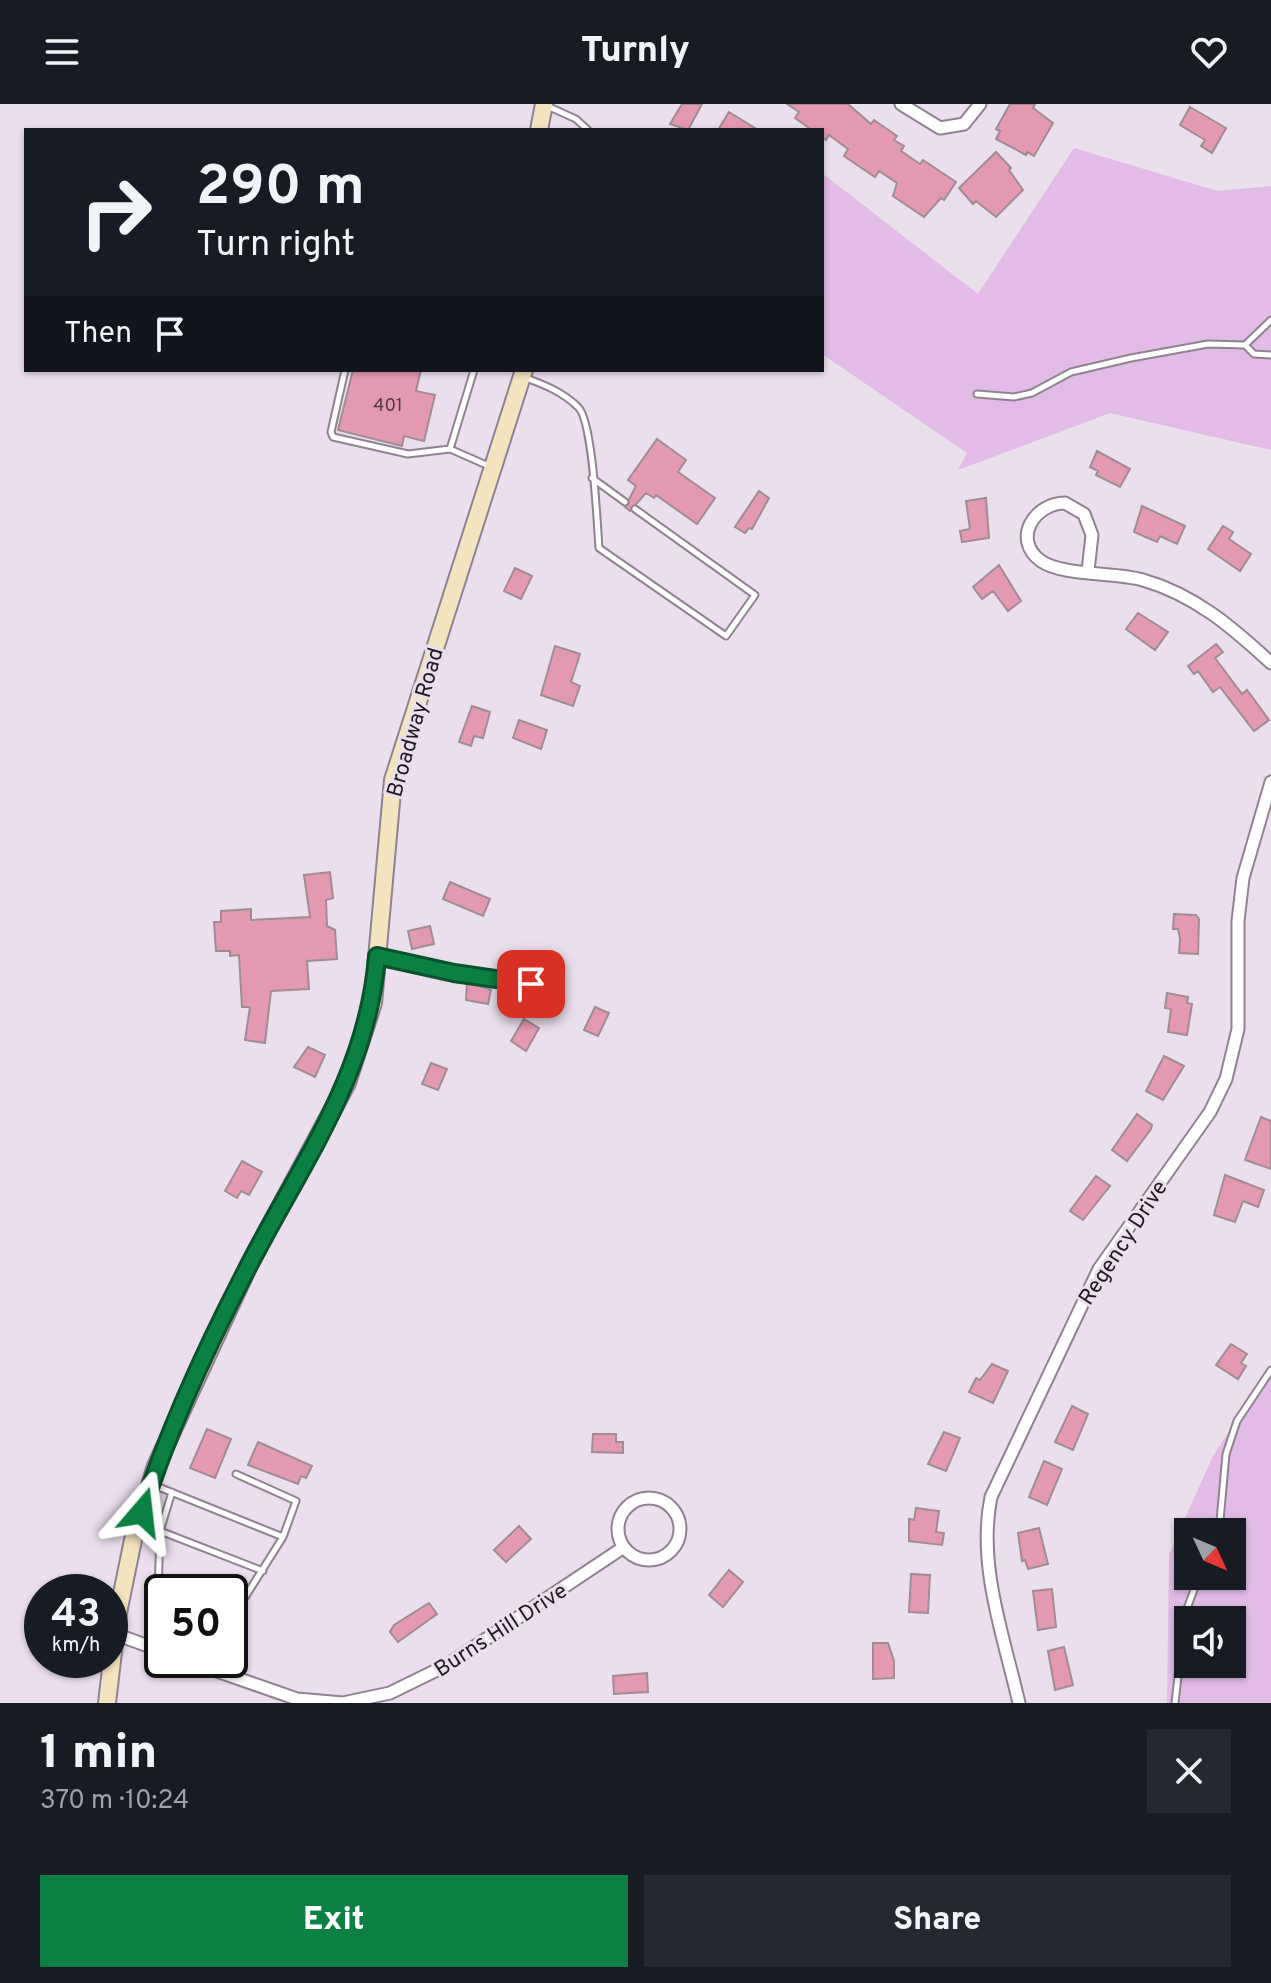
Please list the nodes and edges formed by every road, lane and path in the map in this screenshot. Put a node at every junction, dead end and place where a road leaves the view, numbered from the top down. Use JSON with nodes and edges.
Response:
{"nodes":[{"id":1,"x":544,"y":104,"type":"edge"},
{"id":2,"x":901,"y":104,"type":"edge"},
{"id":3,"x":980,"y":104,"type":"edge"},
{"id":4,"x":539,"y":128,"type":"edge"},
{"id":5,"x":586,"y":128,"type":"edge"},
{"id":6,"x":1271,"y":320,"type":"edge"},
{"id":7,"x":1245,"y":345,"type":"junction"},
{"id":8,"x":1271,"y":355,"type":"edge"},
{"id":9,"x":345,"y":372,"type":"edge"},
{"id":10,"x":473,"y":372,"type":"edge"},
{"id":11,"x":523,"y":373,"type":"edge"},
{"id":12,"x":977,"y":394,"type":"dead end"},
{"id":13,"x":450,"y":449,"type":"junction"},
{"id":14,"x":494,"y":468,"type":"junction"},
{"id":15,"x":592,"y":478,"type":"junction"},
{"id":16,"x":625,"y":502,"type":"dead end"},
{"id":17,"x":635,"y":509,"type":"dead end"},
{"id":18,"x":1088,"y":571,"type":"junction"},
{"id":19,"x":1271,"y":663,"type":"edge"},
{"id":20,"x":1271,"y":782,"type":"edge"},
{"id":21,"x":377,"y":956,"type":"junction"},
{"id":22,"x":555,"y":997,"type":"dead end"},
{"id":23,"x":1271,"y":1370,"type":"edge"},
{"id":24,"x":236,"y":1474,"type":"dead end"},
{"id":25,"x":151,"y":1484,"type":"junction"},
{"id":26,"x":172,"y":1492,"type":"junction"},
{"id":27,"x":1220,"y":1518,"type":"edge"},
{"id":28,"x":160,"y":1531,"type":"junction"},
{"id":29,"x":283,"y":1537,"type":"junction"},
{"id":30,"x":624,"y":1547,"type":"junction"},
{"id":31,"x":263,"y":1571,"type":"junction"},
{"id":32,"x":126,"y":1574,"type":"edge"},
{"id":33,"x":159,"y":1574,"type":"edge"},
{"id":34,"x":1194,"y":1590,"type":"edge"},
{"id":35,"x":248,"y":1594,"type":"edge"},
{"id":36,"x":110,"y":1678,"type":"edge"},
{"id":37,"x":237,"y":1678,"type":"edge"},
{"id":38,"x":107,"y":1703,"type":"edge"},
{"id":39,"x":1019,"y":1703,"type":"edge"},
{"id":40,"x":1175,"y":1703,"type":"edge"}],
"edges":[{"from":1,"to":4,"type":"main road"},
{"from":1,"to":5,"type":"lane"},
{"from":2,"to":3,"type":"street"},
{"from":6,"to":7,"type":"lane"},
{"from":7,"to":8,"type":"lane"},
{"from":7,"to":12,"type":"lane"},
{"from":9,"to":13,"type":"lane"},
{"from":10,"to":13,"type":"lane"},
{"from":11,"to":14,"type":"main road","name":"Broadway Road"},
{"from":11,"to":15,"type":"lane"},
{"from":13,"to":14,"type":"lane"},
{"from":14,"to":21,"type":"main road","name":"Broadway Road"},
{"from":15,"to":16,"type":"lane"},
{"from":15,"to":17,"type":"lane"},
{"from":18,"to":18,"type":"street"},
{"from":18,"to":19,"type":"street"},
{"from":20,"to":39,"type":"street","name":"Regency Drive"},
{"from":21,"to":22,"type":"lane"},
{"from":21,"to":25,"type":"main road","name":"Broadway Road"},
{"from":23,"to":27,"type":"lane"},
{"from":24,"to":29,"type":"lane"},
{"from":25,"to":26,"type":"lane"},
{"from":25,"to":32,"type":"main road","name":"Broadway Road"},
{"from":26,"to":28,"type":"lane"},
{"from":26,"to":29,"type":"lane"},
{"from":28,"to":31,"type":"lane"},
{"from":28,"to":33,"type":"lane"},
{"from":29,"to":31,"type":"lane"},
{"from":30,"to":30,"type":"street"},
{"from":30,"to":37,"type":"street","name":"Burns Hill Drive"},
{"from":31,"to":35,"type":"lane"},
{"from":34,"to":40,"type":"lane"},
{"from":36,"to":38,"type":"main road","name":"Broadway Road"}]}
